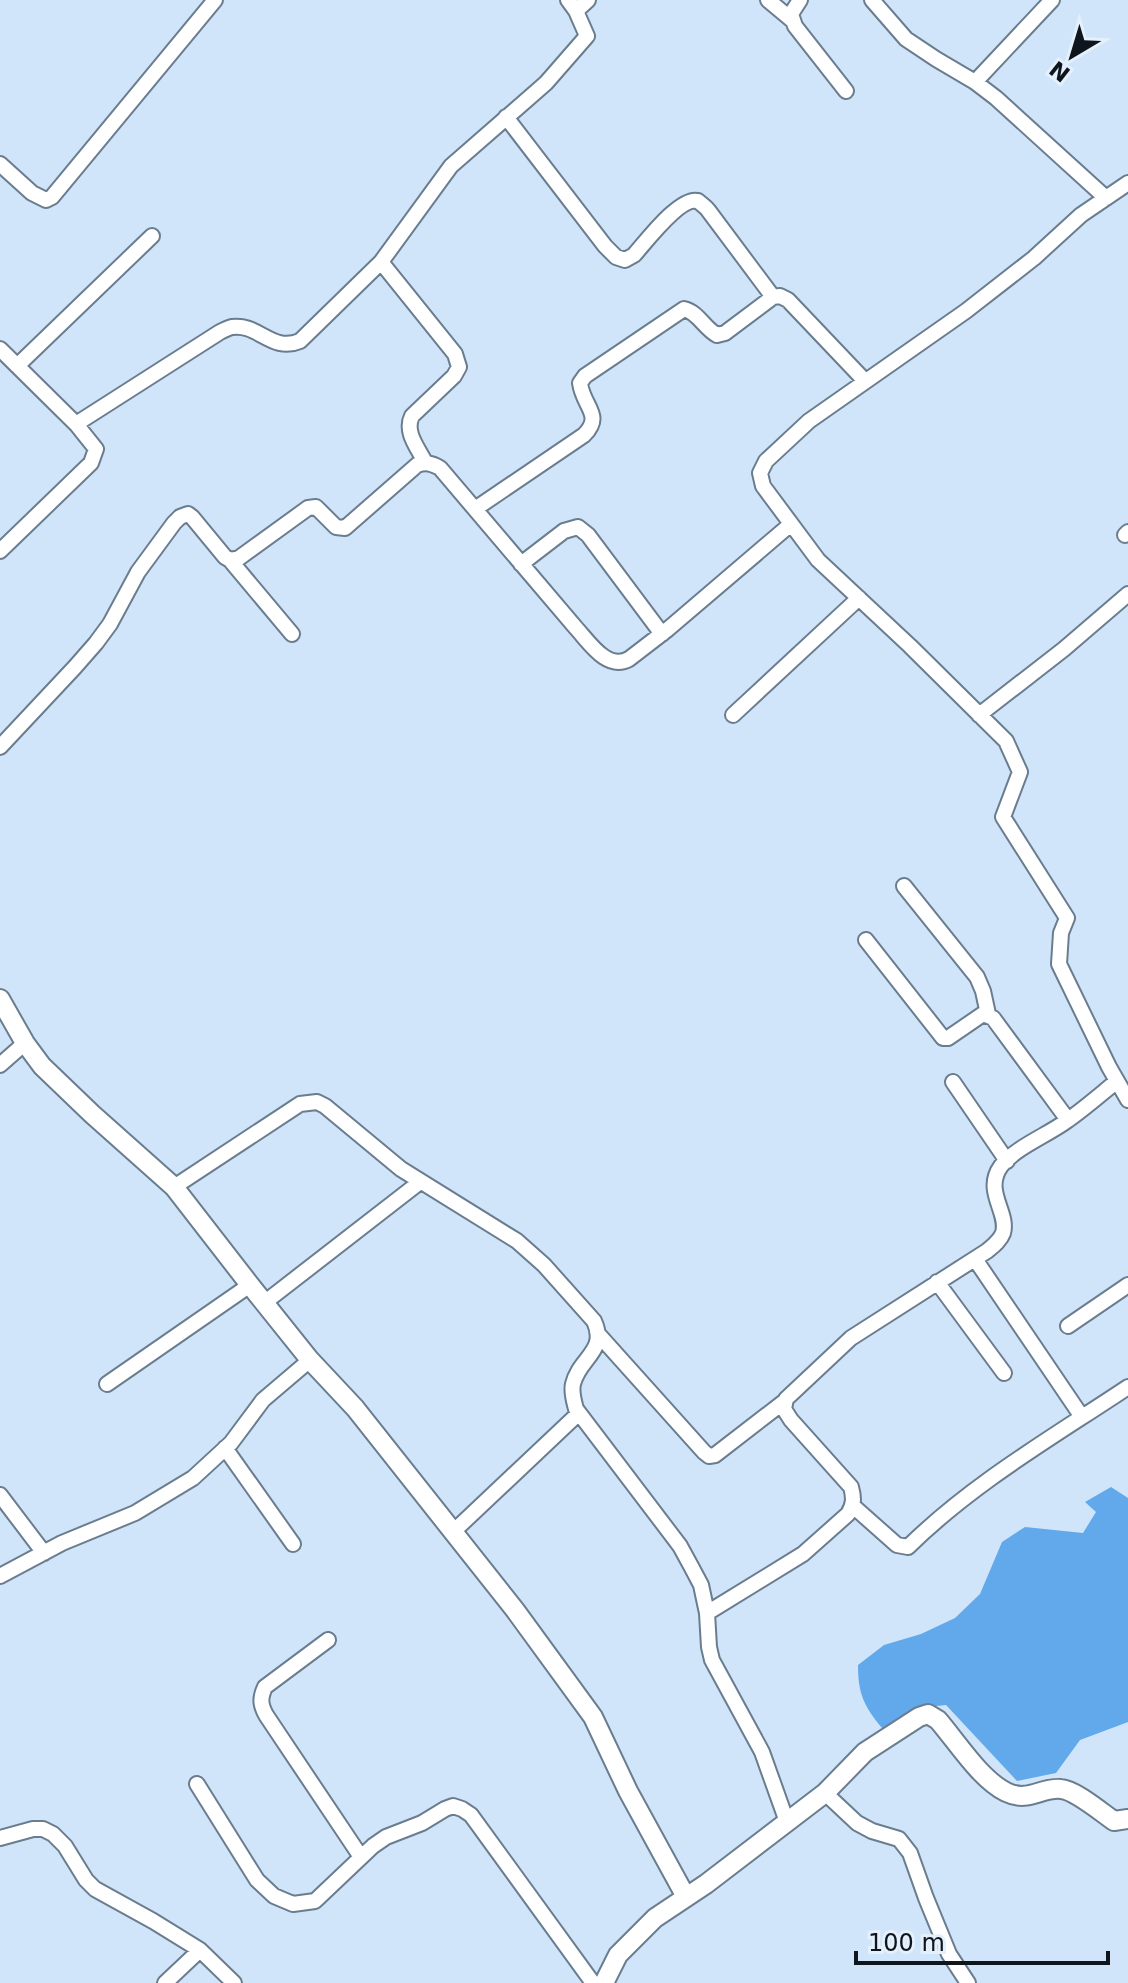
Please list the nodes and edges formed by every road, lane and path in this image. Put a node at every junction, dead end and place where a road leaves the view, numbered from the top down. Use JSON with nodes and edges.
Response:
{"nodes":[{"id":1,"x":215,"y":0,"type":"edge"},
{"id":2,"x":588,"y":0,"type":"edge"},
{"id":3,"x":768,"y":0,"type":"edge"},
{"id":4,"x":800,"y":0,"type":"edge"},
{"id":5,"x":872,"y":0,"type":"edge"},
{"id":6,"x":1052,"y":0,"type":"edge"},
{"id":7,"x":572,"y":5,"type":"edge"},
{"id":8,"x":792,"y":20,"type":"junction"},
{"id":9,"x":975,"y":82,"type":"junction"},
{"id":10,"x":846,"y":91,"type":"dead end"},
{"id":11,"x":506,"y":117,"type":"junction"},
{"id":12,"x":0,"y":164,"type":"edge"},
{"id":13,"x":1128,"y":183,"type":"edge"},
{"id":14,"x":1106,"y":198,"type":"junction"},
{"id":15,"x":152,"y":236,"type":"dead end"},
{"id":16,"x":381,"y":262,"type":"junction"},
{"id":17,"x":773,"y":297,"type":"junction"},
{"id":18,"x":0,"y":349,"type":"edge"},
{"id":19,"x":17,"y":366,"type":"junction"},
{"id":20,"x":865,"y":381,"type":"junction"},
{"id":21,"x":76,"y":424,"type":"junction"},
{"id":22,"x":425,"y":462,"type":"junction"},
{"id":23,"x":475,"y":509,"type":"junction"},
{"id":24,"x":791,"y":524,"type":"junction"},
{"id":25,"x":0,"y":551,"type":"edge"},
{"id":26,"x":230,"y":560,"type":"junction"},
{"id":27,"x":521,"y":564,"type":"junction"},
{"id":28,"x":1128,"y":594,"type":"edge"},
{"id":29,"x":859,"y":598,"type":"junction"},
{"id":30,"x":292,"y":634,"type":"dead end"},
{"id":31,"x":662,"y":634,"type":"junction"},
{"id":32,"x":733,"y":715,"type":"dead end"},
{"id":33,"x":979,"y":715,"type":"junction"},
{"id":34,"x":0,"y":747,"type":"edge"},
{"id":35,"x":904,"y":886,"type":"dead end"},
{"id":36,"x":866,"y":940,"type":"dead end"},
{"id":37,"x":0,"y":999,"type":"edge"},
{"id":38,"x":988,"y":1014,"type":"junction"},
{"id":39,"x":25,"y":1043,"type":"junction"},
{"id":40,"x":0,"y":1065,"type":"edge"},
{"id":41,"x":1117,"y":1081,"type":"junction"},
{"id":42,"x":953,"y":1082,"type":"dead end"},
{"id":43,"x":1128,"y":1100,"type":"edge"},
{"id":44,"x":1068,"y":1120,"type":"junction"},
{"id":45,"x":1007,"y":1161,"type":"junction"},
{"id":46,"x":420,"y":1182,"type":"junction"},
{"id":47,"x":174,"y":1187,"type":"junction"},
{"id":48,"x":975,"y":1259,"type":"junction"},
{"id":49,"x":937,"y":1282,"type":"junction"},
{"id":50,"x":250,"y":1285,"type":"junction"},
{"id":51,"x":1128,"y":1285,"type":"edge"},
{"id":52,"x":264,"y":1303,"type":"junction"},
{"id":53,"x":1068,"y":1326,"type":"dead end"},
{"id":54,"x":599,"y":1335,"type":"junction"},
{"id":55,"x":310,"y":1360,"type":"junction"},
{"id":56,"x":1004,"y":1373,"type":"dead end"},
{"id":57,"x":107,"y":1384,"type":"dead end"},
{"id":58,"x":1128,"y":1387,"type":"edge"},
{"id":59,"x":785,"y":1401,"type":"junction"},
{"id":60,"x":579,"y":1413,"type":"junction"},
{"id":61,"x":1082,"y":1417,"type":"junction"},
{"id":62,"x":225,"y":1448,"type":"junction"},
{"id":63,"x":0,"y":1495,"type":"edge"},
{"id":64,"x":853,"y":1506,"type":"junction"},
{"id":65,"x":454,"y":1531,"type":"junction"},
{"id":66,"x":293,"y":1544,"type":"dead end"},
{"id":67,"x":44,"y":1553,"type":"junction"},
{"id":68,"x":0,"y":1576,"type":"edge"},
{"id":69,"x":707,"y":1613,"type":"junction"},
{"id":70,"x":328,"y":1640,"type":"dead end"},
{"id":71,"x":197,"y":1784,"type":"dead end"},
{"id":72,"x":825,"y":1793,"type":"junction"},
{"id":73,"x":1128,"y":1819,"type":"edge"},
{"id":74,"x":787,"y":1822,"type":"junction"},
{"id":75,"x":0,"y":1838,"type":"edge"},
{"id":76,"x":361,"y":1857,"type":"junction"},
{"id":77,"x":686,"y":1897,"type":"junction"},
{"id":78,"x":200,"y":1950,"type":"junction"},
{"id":79,"x":165,"y":1983,"type":"edge"},
{"id":80,"x":234,"y":1983,"type":"edge"},
{"id":81,"x":593,"y":1983,"type":"edge"},
{"id":82,"x":604,"y":1983,"type":"edge"},
{"id":83,"x":968,"y":1983,"type":"edge"}],
"edges":[{"from":1,"to":12,"type":"street"},
{"from":2,"to":7,"type":"street"},
{"from":3,"to":8,"type":"street"},
{"from":4,"to":8,"type":"street"},
{"from":5,"to":9,"type":"street"},
{"from":6,"to":9,"type":"street"},
{"from":7,"to":11,"type":"street"},
{"from":8,"to":10,"type":"street"},
{"from":9,"to":14,"type":"street"},
{"from":11,"to":16,"type":"street"},
{"from":11,"to":17,"type":"street"},
{"from":13,"to":14,"type":"street"},
{"from":14,"to":20,"type":"street"},
{"from":15,"to":19,"type":"street"},
{"from":16,"to":21,"type":"street"},
{"from":16,"to":22,"type":"street"},
{"from":17,"to":20,"type":"street"},
{"from":17,"to":23,"type":"street"},
{"from":18,"to":19,"type":"street"},
{"from":19,"to":21,"type":"street"},
{"from":20,"to":24,"type":"street"},
{"from":21,"to":25,"type":"street"},
{"from":22,"to":23,"type":"street"},
{"from":22,"to":26,"type":"street"},
{"from":23,"to":27,"type":"street"},
{"from":24,"to":29,"type":"street"},
{"from":24,"to":31,"type":"street"},
{"from":26,"to":30,"type":"street"},
{"from":26,"to":34,"type":"street"},
{"from":27,"to":31,"type":"street"},
{"from":27,"to":31,"type":"street"},
{"from":28,"to":33,"type":"street"},
{"from":29,"to":32,"type":"street"},
{"from":29,"to":33,"type":"street"},
{"from":33,"to":41,"type":"street"},
{"from":35,"to":38,"type":"street"},
{"from":36,"to":38,"type":"street"},
{"from":37,"to":39,"type":"street"},
{"from":38,"to":44,"type":"street"},
{"from":39,"to":40,"type":"street"},
{"from":39,"to":47,"type":"street"},
{"from":41,"to":43,"type":"street"},
{"from":41,"to":44,"type":"street"},
{"from":42,"to":45,"type":"street"},
{"from":44,"to":45,"type":"street"},
{"from":45,"to":48,"type":"street"},
{"from":46,"to":47,"type":"street"},
{"from":46,"to":52,"type":"street"},
{"from":46,"to":54,"type":"street"},
{"from":47,"to":50,"type":"street"},
{"from":48,"to":49,"type":"street"},
{"from":48,"to":61,"type":"street"},
{"from":49,"to":56,"type":"street"},
{"from":49,"to":59,"type":"street"},
{"from":50,"to":52,"type":"street"},
{"from":50,"to":57,"type":"street"},
{"from":51,"to":53,"type":"street"},
{"from":52,"to":55,"type":"street"},
{"from":54,"to":59,"type":"street"},
{"from":54,"to":60,"type":"street"},
{"from":55,"to":62,"type":"street"},
{"from":55,"to":65,"type":"street"},
{"from":58,"to":61,"type":"street"},
{"from":59,"to":64,"type":"street"},
{"from":60,"to":65,"type":"street"},
{"from":60,"to":69,"type":"street"},
{"from":61,"to":64,"type":"street"},
{"from":62,"to":66,"type":"street"},
{"from":62,"to":67,"type":"street"},
{"from":63,"to":67,"type":"street"},
{"from":64,"to":69,"type":"street"},
{"from":65,"to":77,"type":"street"},
{"from":67,"to":68,"type":"street"},
{"from":69,"to":74,"type":"street"},
{"from":70,"to":76,"type":"street"},
{"from":71,"to":76,"type":"street"},
{"from":72,"to":73,"type":"street"},
{"from":72,"to":74,"type":"street"},
{"from":72,"to":83,"type":"street"},
{"from":74,"to":77,"type":"street"},
{"from":75,"to":78,"type":"street"},
{"from":76,"to":81,"type":"street"},
{"from":77,"to":82,"type":"street"},
{"from":78,"to":79,"type":"street"},
{"from":78,"to":80,"type":"street"}]}
